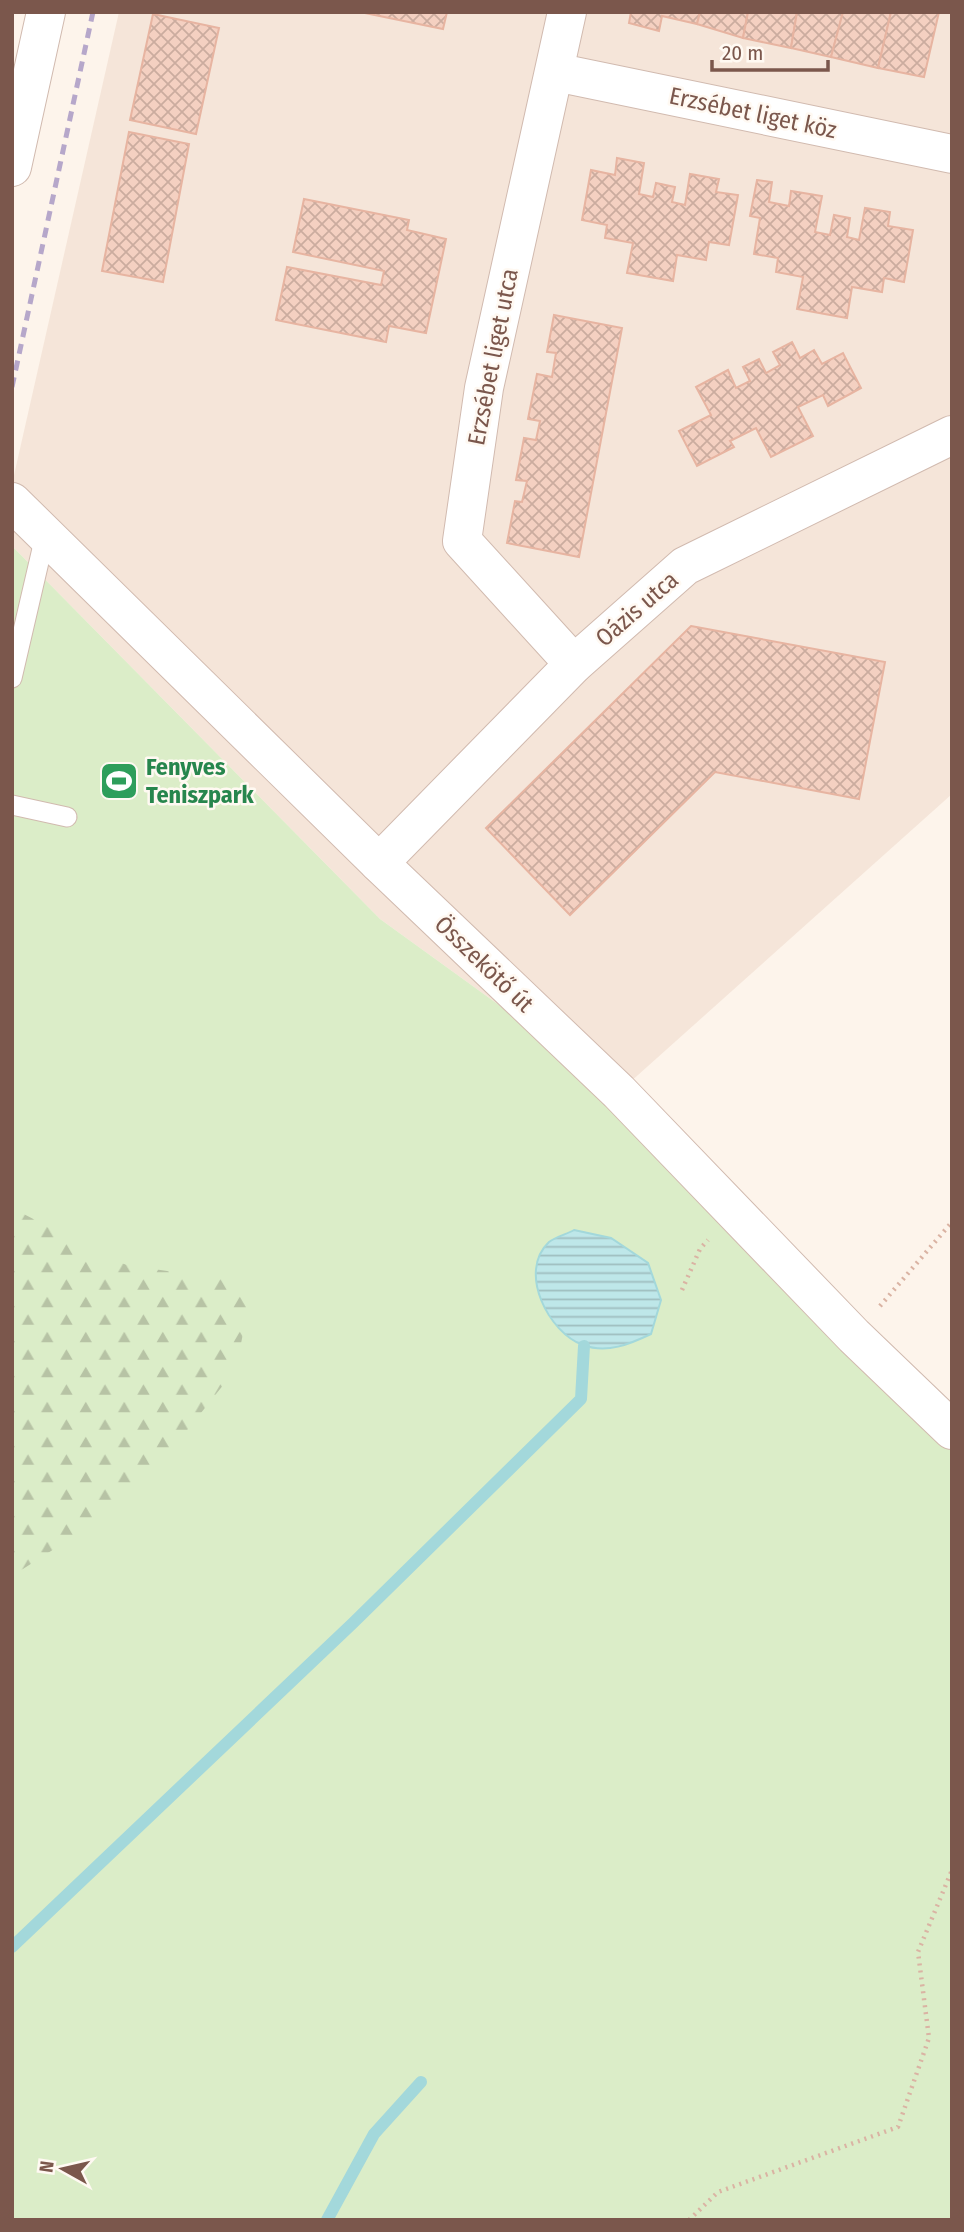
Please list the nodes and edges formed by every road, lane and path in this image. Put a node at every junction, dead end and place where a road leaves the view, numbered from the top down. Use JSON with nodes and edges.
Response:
{"nodes":[{"id":1,"x":46,"y":12,"type":"edge"},
{"id":2,"x":567,"y":12,"type":"edge"},
{"id":3,"x":555,"y":72,"type":"junction"},
{"id":4,"x":952,"y":154,"type":"edge"},
{"id":5,"x":12,"y":167,"type":"edge"},
{"id":6,"x":952,"y":435,"type":"edge"},
{"id":7,"x":12,"y":502,"type":"edge"},
{"id":8,"x":45,"y":536,"type":"junction"},
{"id":9,"x":574,"y":664,"type":"junction"},
{"id":10,"x":12,"y":677,"type":"edge"},
{"id":11,"x":12,"y":805,"type":"edge"},
{"id":12,"x":67,"y":817,"type":"dead end"},
{"id":13,"x":379,"y":863,"type":"junction"},
{"id":14,"x":952,"y":1222,"type":"edge"},
{"id":15,"x":709,"y":1239,"type":"dead end"},
{"id":16,"x":681,"y":1290,"type":"dead end"},
{"id":17,"x":854,"y":1336,"type":"junction"},
{"id":18,"x":952,"y":1430,"type":"edge"},
{"id":19,"x":952,"y":1870,"type":"edge"},
{"id":20,"x":689,"y":2220,"type":"edge"}],
"edges":[{"from":1,"to":5,"type":"street"},
{"from":2,"to":3,"type":"street","name":"Erzsébet liget utca"},
{"from":3,"to":4,"type":"street","name":"Erzsébet liget köz"},
{"from":3,"to":9,"type":"street","name":"Erzsébet liget utca"},
{"from":6,"to":9,"type":"street","name":"Oázis utca"},
{"from":7,"to":8,"type":"street","name":"Összekötő út"},
{"from":8,"to":10,"type":"lane"},
{"from":8,"to":13,"type":"street","name":"Összekötő út"},
{"from":9,"to":13,"type":"street","name":"Oázis utca"},
{"from":11,"to":12,"type":"lane"},
{"from":13,"to":17,"type":"street","name":"Összekötő út"},
{"from":14,"to":17,"type":"path"},
{"from":15,"to":16,"type":"path"},
{"from":17,"to":18,"type":"street","name":"Összekötő út"},
{"from":19,"to":20,"type":"path"}]}
